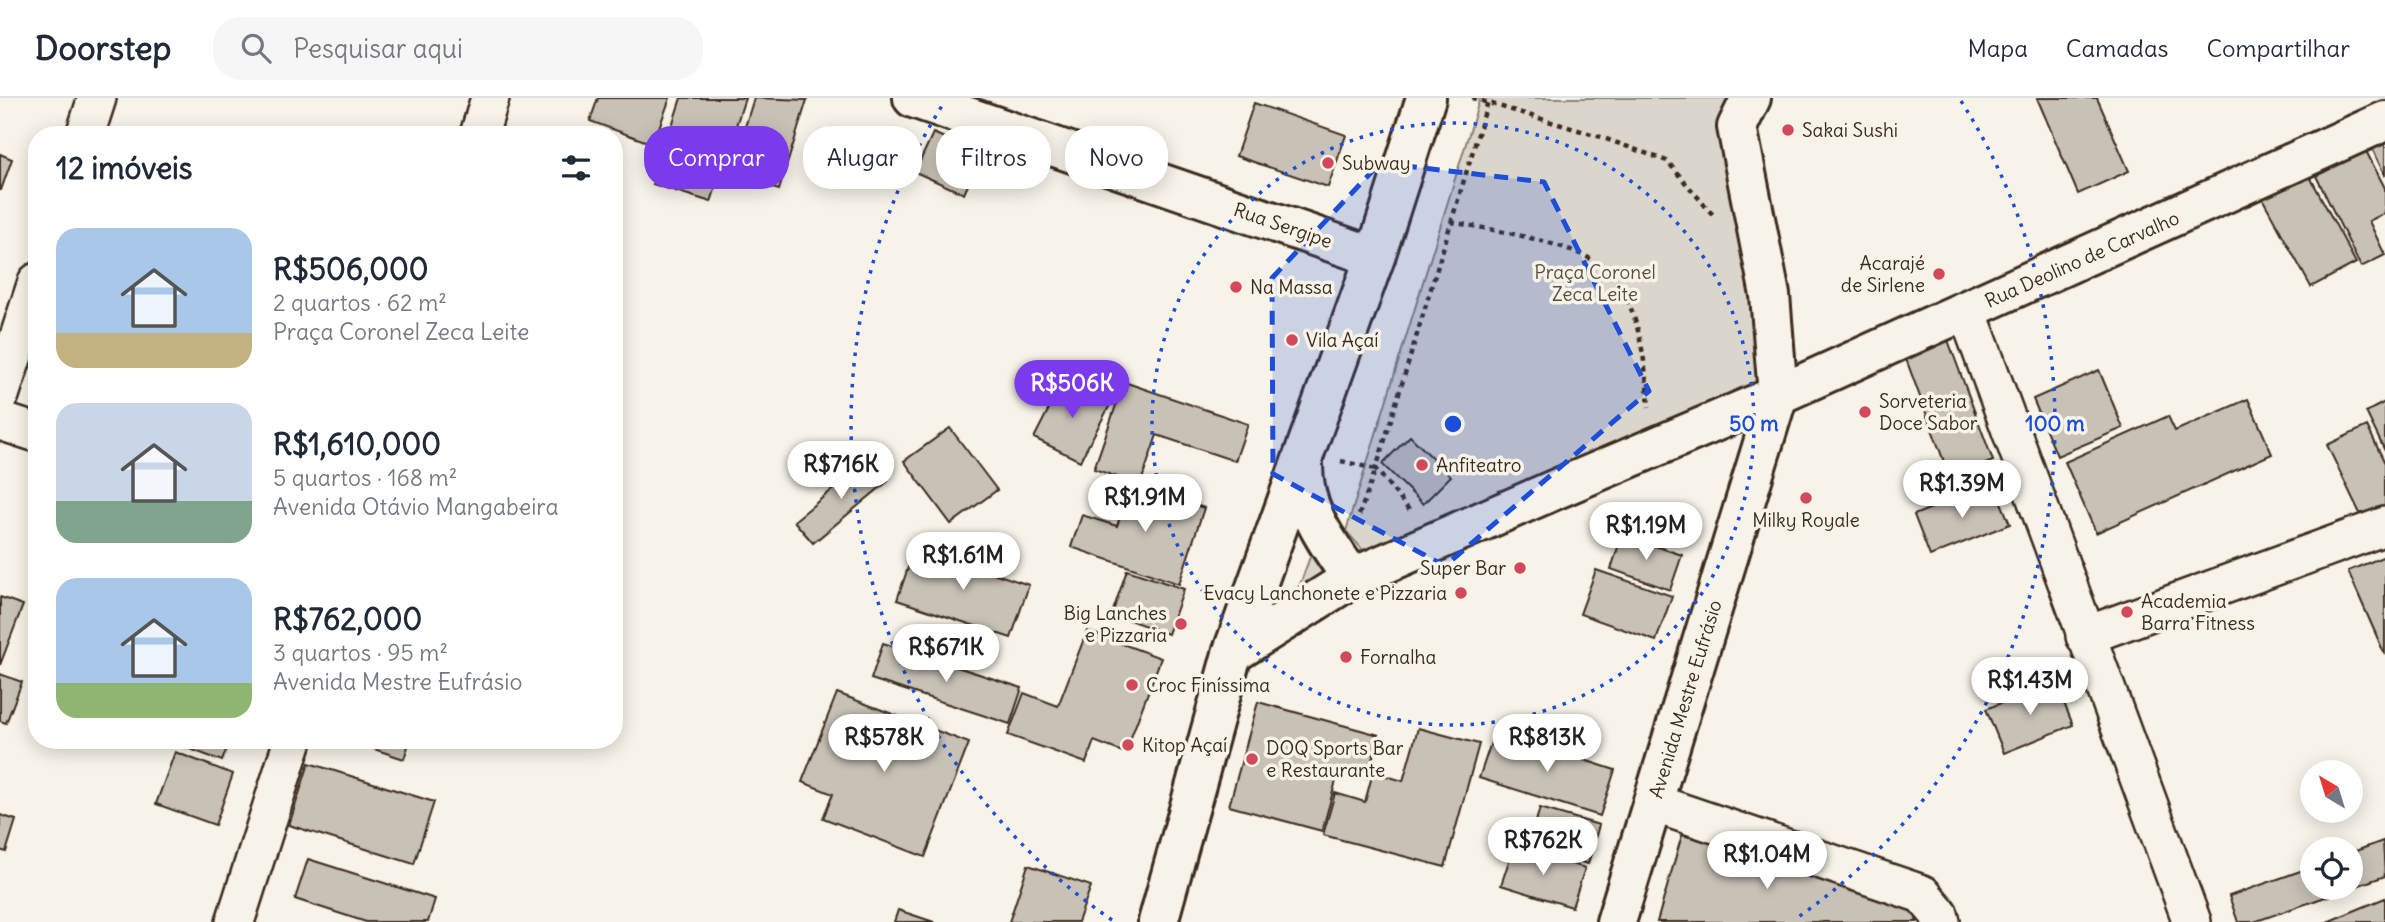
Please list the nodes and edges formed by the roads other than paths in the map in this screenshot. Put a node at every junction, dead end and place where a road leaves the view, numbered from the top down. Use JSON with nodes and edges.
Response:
{"nodes":[{"id":1,"x":97,"y":98,"type":"edge"},
{"id":2,"x":490,"y":98,"type":"edge"},
{"id":3,"x":1426,"y":98,"type":"edge"},
{"id":4,"x":1751,"y":98,"type":"edge"},
{"id":5,"x":934,"y":101,"type":"edge"},
{"id":6,"x":2385,"y":121,"type":"edge"},
{"id":7,"x":88,"y":126,"type":"edge"},
{"id":8,"x":482,"y":126,"type":"edge"},
{"id":9,"x":1374,"y":257,"type":"junction"},
{"id":10,"x":21,"y":298,"type":"edge"},
{"id":11,"x":1967,"y":311,"type":"junction"},
{"id":12,"x":0,"y":395,"type":"edge"},
{"id":13,"x":1778,"y":395,"type":"junction"},
{"id":14,"x":0,"y":421,"type":"edge"},
{"id":15,"x":28,"y":430,"type":"edge"},
{"id":16,"x":1303,"y":453,"type":"junction"},
{"id":17,"x":2385,"y":526,"type":"edge"},
{"id":18,"x":1352,"y":578,"type":"junction"},
{"id":19,"x":2085,"y":636,"type":"junction"},
{"id":20,"x":1232,"y":654,"type":"junction"},
{"id":21,"x":290,"y":749,"type":"edge"},
{"id":22,"x":1653,"y":803,"type":"junction"},
{"id":23,"x":235,"y":922,"type":"edge"},
{"id":24,"x":1158,"y":922,"type":"edge"},
{"id":25,"x":1616,"y":922,"type":"edge"},
{"id":26,"x":1941,"y":922,"type":"edge"},
{"id":27,"x":2192,"y":922,"type":"edge"}],
"edges":[{"from":1,"to":7,"type":"street"},
{"from":2,"to":8,"type":"street"},
{"from":3,"to":9,"type":"main road"},
{"from":4,"to":13,"type":"main road"},
{"from":5,"to":9,"type":"main road","name":"Rua Sergipe"},
{"from":6,"to":11,"type":"main road","name":"Rua Deolino de Carvalho"},
{"from":9,"to":16,"type":"main road"},
{"from":10,"to":12,"type":"street"},
{"from":11,"to":13,"type":"main road","name":"Rua Deolino de Carvalho"},
{"from":11,"to":19,"type":"street"},
{"from":13,"to":18,"type":"main road"},
{"from":13,"to":22,"type":"main road","name":"Avenida Mestre Eufrásio"},
{"from":14,"to":15,"type":"street"},
{"from":16,"to":18,"type":"main road"},
{"from":16,"to":20,"type":"main road"},
{"from":17,"to":19,"type":"street"},
{"from":18,"to":20,"type":"main road"},
{"from":19,"to":27,"type":"street"},
{"from":20,"to":24,"type":"main road"},
{"from":21,"to":23,"type":"street"},
{"from":22,"to":25,"type":"main road","name":"Avenida Mestre Eufrásio"},
{"from":22,"to":26,"type":"street"}]}
